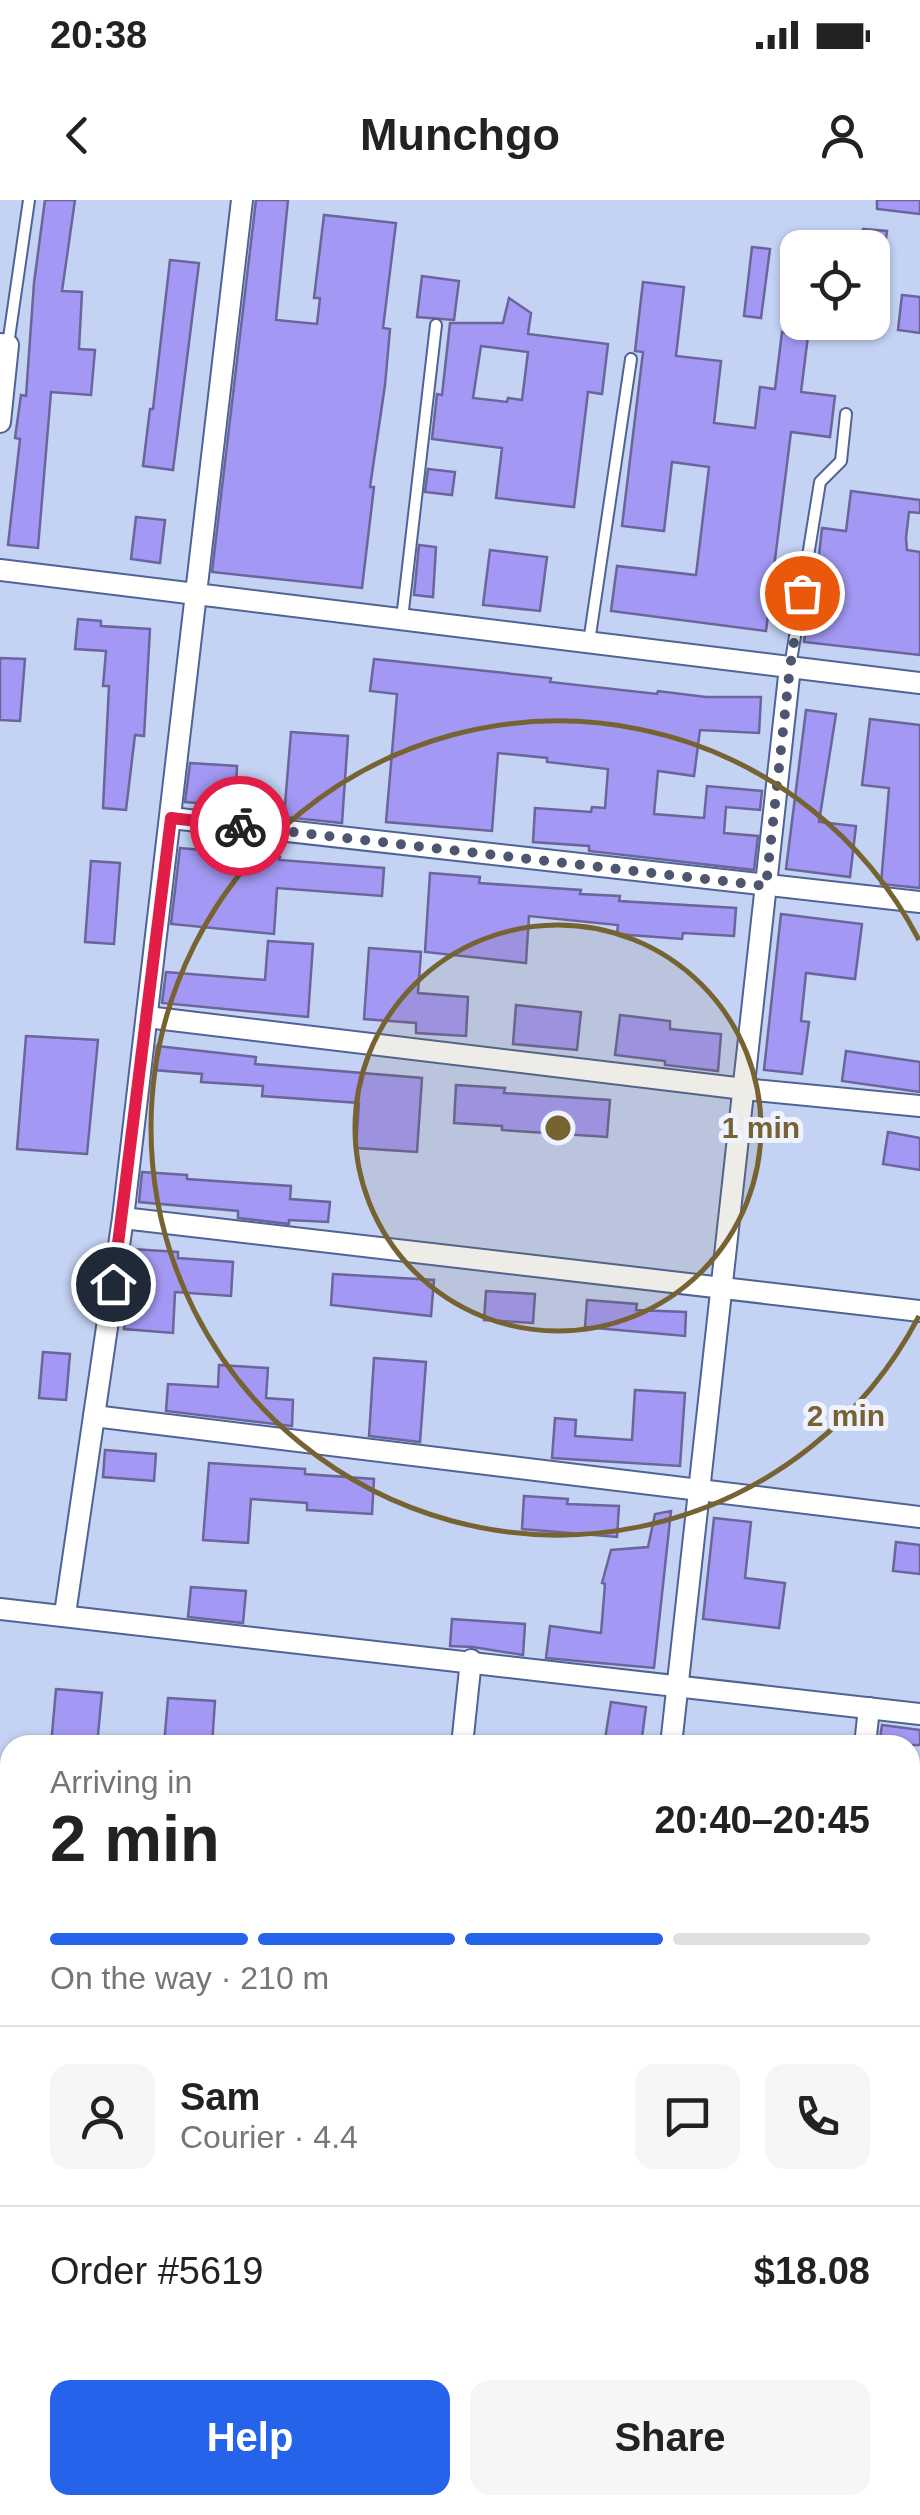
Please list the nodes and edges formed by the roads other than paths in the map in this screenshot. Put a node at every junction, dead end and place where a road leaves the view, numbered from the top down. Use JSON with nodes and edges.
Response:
{"nodes":[{"id":1,"x":29,"y":200,"type":"edge"},
{"id":2,"x":242,"y":200,"type":"edge"},
{"id":3,"x":436,"y":326,"type":"dead end"},
{"id":4,"x":4,"y":344,"type":"edge"},
{"id":5,"x":630,"y":359,"type":"dead end"},
{"id":6,"x":846,"y":414,"type":"dead end"},
{"id":7,"x":0,"y":422,"type":"edge"},
{"id":8,"x":0,"y":570,"type":"edge"},
{"id":9,"x":198,"y":594,"type":"junction"},
{"id":10,"x":402,"y":619,"type":"junction"},
{"id":11,"x":589,"y":642,"type":"junction"},
{"id":12,"x":790,"y":667,"type":"junction"},
{"id":13,"x":920,"y":683,"type":"edge"},
{"id":14,"x":171,"y":818,"type":"junction"},
{"id":15,"x":766,"y":886,"type":"junction"},
{"id":16,"x":920,"y":902,"type":"edge"},
{"id":17,"x":147,"y":1017,"type":"junction"},
{"id":18,"x":744,"y":1089,"type":"junction"},
{"id":19,"x":920,"y":1106,"type":"edge"},
{"id":20,"x":123,"y":1218,"type":"junction"},
{"id":21,"x":722,"y":1288,"type":"junction"},
{"id":22,"x":920,"y":1310,"type":"edge"},
{"id":23,"x":94,"y":1416,"type":"junction"},
{"id":24,"x":700,"y":1488,"type":"junction"},
{"id":25,"x":920,"y":1517,"type":"edge"},
{"id":26,"x":0,"y":1608,"type":"edge"},
{"id":27,"x":65,"y":1614,"type":"junction"},
{"id":28,"x":471,"y":1660,"type":"junction"},
{"id":29,"x":678,"y":1684,"type":"junction"},
{"id":30,"x":869,"y":1708,"type":"junction"},
{"id":31,"x":920,"y":1714,"type":"edge"},
{"id":32,"x":463,"y":1735,"type":"edge"},
{"id":33,"x":673,"y":1735,"type":"edge"},
{"id":34,"x":867,"y":1735,"type":"edge"}],
"edges":[{"from":1,"to":4,"type":"lane"},
{"from":2,"to":9,"type":"street"},
{"from":3,"to":10,"type":"lane"},
{"from":4,"to":7,"type":"street"},
{"from":5,"to":11,"type":"lane"},
{"from":6,"to":12,"type":"lane"},
{"from":8,"to":9,"type":"street"},
{"from":9,"to":10,"type":"street"},
{"from":9,"to":14,"type":"street"},
{"from":10,"to":11,"type":"street"},
{"from":11,"to":12,"type":"street"},
{"from":12,"to":13,"type":"street"},
{"from":12,"to":15,"type":"street"},
{"from":14,"to":15,"type":"street"},
{"from":14,"to":17,"type":"street"},
{"from":15,"to":16,"type":"street"},
{"from":15,"to":18,"type":"street"},
{"from":17,"to":18,"type":"street"},
{"from":17,"to":20,"type":"street"},
{"from":18,"to":19,"type":"street"},
{"from":18,"to":21,"type":"street"},
{"from":20,"to":21,"type":"street"},
{"from":20,"to":23,"type":"street"},
{"from":21,"to":22,"type":"street"},
{"from":21,"to":24,"type":"street"},
{"from":23,"to":24,"type":"street"},
{"from":23,"to":27,"type":"street"},
{"from":24,"to":25,"type":"street"},
{"from":24,"to":29,"type":"street"},
{"from":26,"to":27,"type":"street"},
{"from":27,"to":28,"type":"street"},
{"from":28,"to":29,"type":"street"},
{"from":28,"to":32,"type":"street"},
{"from":29,"to":30,"type":"street"},
{"from":29,"to":33,"type":"street"},
{"from":30,"to":31,"type":"street"},
{"from":30,"to":34,"type":"street"}]}
